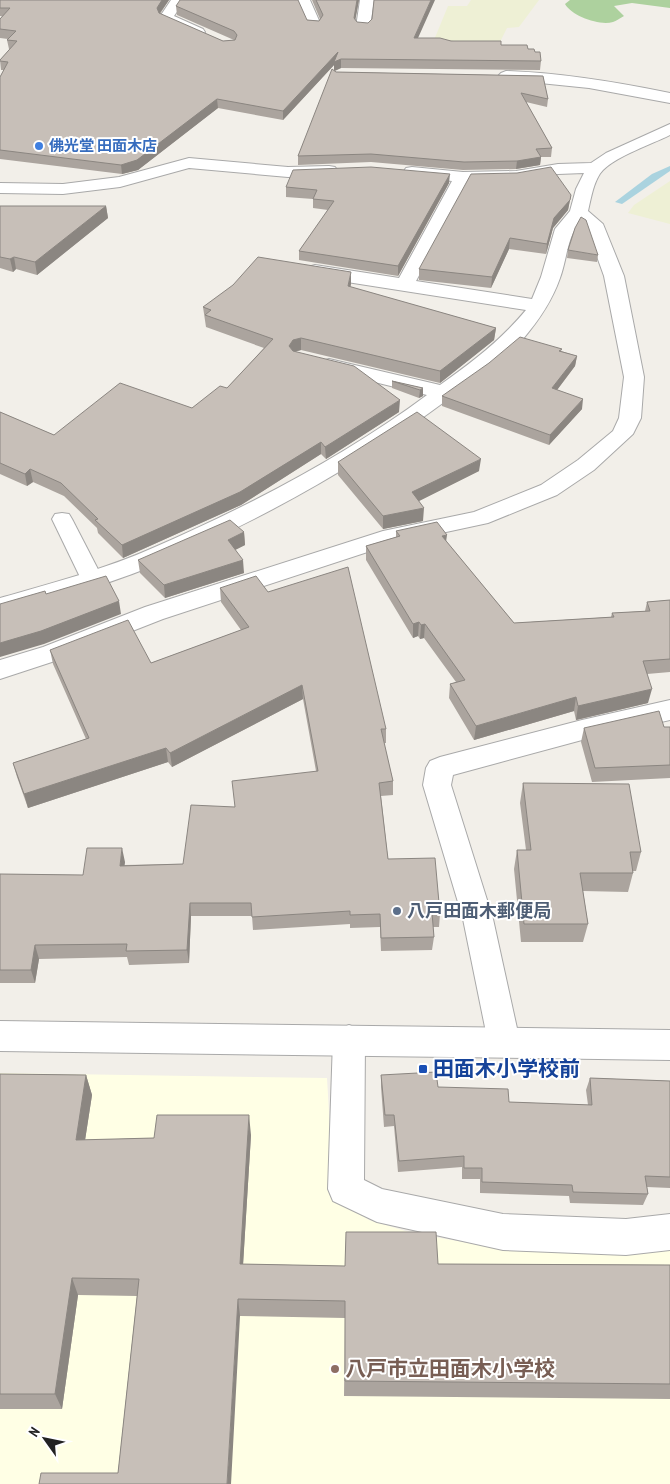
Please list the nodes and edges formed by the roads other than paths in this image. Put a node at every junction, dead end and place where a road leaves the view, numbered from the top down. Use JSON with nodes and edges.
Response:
{"nodes":[{"id":1,"x":178,"y":0,"type":"edge"},
{"id":2,"x":303,"y":0,"type":"edge"},
{"id":3,"x":367,"y":0,"type":"edge"},
{"id":4,"x":314,"y":24,"type":"edge"},
{"id":5,"x":363,"y":27,"type":"edge"},
{"id":6,"x":211,"y":37,"type":"edge"},
{"id":7,"x":490,"y":76,"type":"edge"},
{"id":8,"x":670,"y":98,"type":"edge"},
{"id":9,"x":670,"y":129,"type":"edge"},
{"id":10,"x":595,"y":168,"type":"junction"},
{"id":11,"x":343,"y":170,"type":"edge"},
{"id":12,"x":399,"y":171,"type":"edge"},
{"id":13,"x":463,"y":177,"type":"junction"},
{"id":14,"x":0,"y":188,"type":"edge"},
{"id":15,"x":579,"y":212,"type":"junction"},
{"id":16,"x":296,"y":268,"type":"edge"},
{"id":17,"x":404,"y":286,"type":"junction"},
{"id":18,"x":539,"y":306,"type":"junction"},
{"id":19,"x":310,"y":361,"type":"edge"},
{"id":20,"x":444,"y":393,"type":"junction"},
{"id":21,"x":62,"y":519,"type":"dead end"},
{"id":22,"x":92,"y":578,"type":"junction"},
{"id":23,"x":0,"y":607,"type":"edge"},
{"id":24,"x":0,"y":670,"type":"edge"},
{"id":25,"x":670,"y":710,"type":"edge"},
{"id":26,"x":0,"y":1036,"type":"edge"},
{"id":27,"x":349,"y":1040,"type":"junction"},
{"id":28,"x":504,"y":1042,"type":"junction"},
{"id":29,"x":670,"y":1045,"type":"edge"},
{"id":30,"x":670,"y":1232,"type":"edge"}],
"edges":[{"from":1,"to":6,"type":"street"},
{"from":2,"to":4,"type":"street"},
{"from":3,"to":5,"type":"street"},
{"from":7,"to":8,"type":"street"},
{"from":9,"to":10,"type":"street"},
{"from":10,"to":13,"type":"street"},
{"from":10,"to":15,"type":"street"},
{"from":11,"to":14,"type":"street"},
{"from":12,"to":13,"type":"street"},
{"from":13,"to":17,"type":"street"},
{"from":15,"to":18,"type":"street"},
{"from":15,"to":24,"type":"street"},
{"from":16,"to":17,"type":"street"},
{"from":17,"to":18,"type":"street"},
{"from":18,"to":20,"type":"street"},
{"from":19,"to":20,"type":"street"},
{"from":20,"to":22,"type":"street"},
{"from":21,"to":22,"type":"lane"},
{"from":22,"to":23,"type":"street"},
{"from":25,"to":28,"type":"street"},
{"from":26,"to":27,"type":"street"},
{"from":27,"to":28,"type":"street"},
{"from":27,"to":30,"type":"street"},
{"from":28,"to":29,"type":"street"}]}
